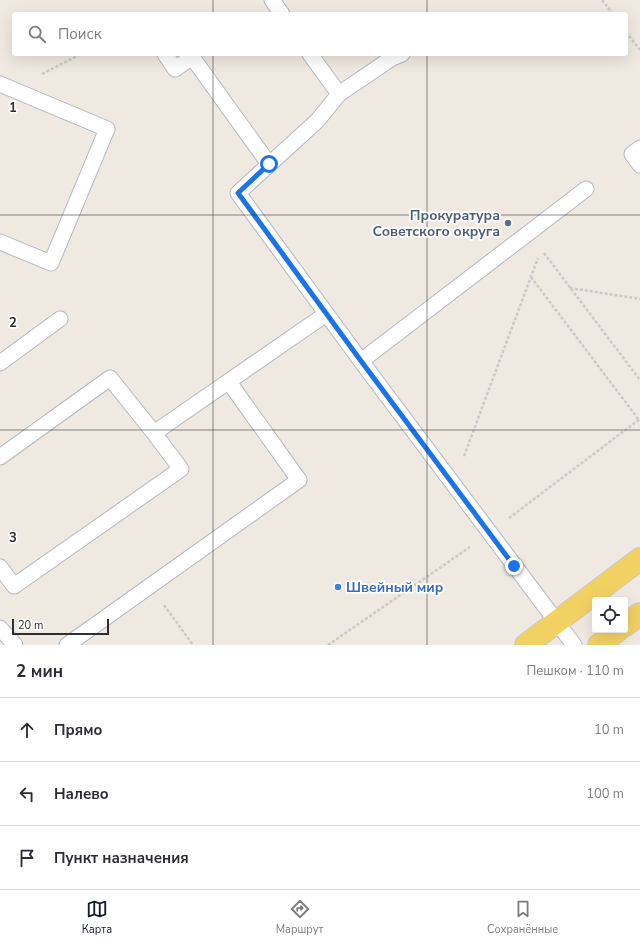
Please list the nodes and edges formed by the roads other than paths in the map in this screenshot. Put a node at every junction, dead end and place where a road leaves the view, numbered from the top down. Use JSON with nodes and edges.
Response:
{"nodes":[{"id":1,"x":272,"y":0,"type":"edge"},
{"id":2,"x":281,"y":12,"type":"edge"},
{"id":3,"x":166,"y":56,"type":"edge"},
{"id":4,"x":311,"y":56,"type":"edge"},
{"id":5,"x":397,"y":56,"type":"edge"},
{"id":6,"x":5,"y":87,"type":"edge"},
{"id":7,"x":339,"y":94,"type":"junction"},
{"id":8,"x":640,"y":148,"type":"edge"},
{"id":9,"x":269,"y":164,"type":"junction"},
{"id":10,"x":640,"y":165,"type":"edge"},
{"id":11,"x":586,"y":189,"type":"dead end"},
{"id":12,"x":0,"y":242,"type":"edge"},
{"id":13,"x":326,"y":314,"type":"junction"},
{"id":14,"x":60,"y":319,"type":"dead end"},
{"id":15,"x":361,"y":361,"type":"junction"},
{"id":16,"x":0,"y":363,"type":"edge"},
{"id":17,"x":229,"y":382,"type":"junction"},
{"id":18,"x":154,"y":433,"type":"junction"},
{"id":19,"x":0,"y":457,"type":"edge"},
{"id":20,"x":640,"y":560,"type":"edge"},
{"id":21,"x":0,"y":567,"type":"edge"},
{"id":22,"x":640,"y":614,"type":"edge"},
{"id":23,"x":557,"y":622,"type":"junction"},
{"id":24,"x":628,"y":623,"type":"edge"},
{"id":25,"x":0,"y":628,"type":"edge"},
{"id":26,"x":614,"y":633,"type":"edge"},
{"id":27,"x":15,"y":645,"type":"edge"},
{"id":28,"x":67,"y":645,"type":"edge"},
{"id":29,"x":526,"y":645,"type":"edge"},
{"id":30,"x":574,"y":645,"type":"edge"},
{"id":31,"x":599,"y":645,"type":"edge"}],
"edges":[{"from":1,"to":2,"type":"lane"},
{"from":3,"to":9,"type":"lane"},
{"from":4,"to":7,"type":"lane"},
{"from":5,"to":7,"type":"lane"},
{"from":6,"to":12,"type":"lane"},
{"from":7,"to":9,"type":"lane"},
{"from":8,"to":10,"type":"lane"},
{"from":9,"to":13,"type":"lane"},
{"from":11,"to":15,"type":"lane"},
{"from":13,"to":15,"type":"lane"},
{"from":13,"to":17,"type":"lane"},
{"from":14,"to":16,"type":"lane"},
{"from":15,"to":23,"type":"lane"},
{"from":17,"to":18,"type":"lane"},
{"from":17,"to":28,"type":"lane"},
{"from":18,"to":19,"type":"lane"},
{"from":18,"to":21,"type":"lane"},
{"from":20,"to":23,"type":"main road"},
{"from":22,"to":24,"type":"main road"},
{"from":23,"to":29,"type":"main road"},
{"from":23,"to":30,"type":"lane"},
{"from":25,"to":27,"type":"lane"},
{"from":26,"to":31,"type":"main road"}]}
